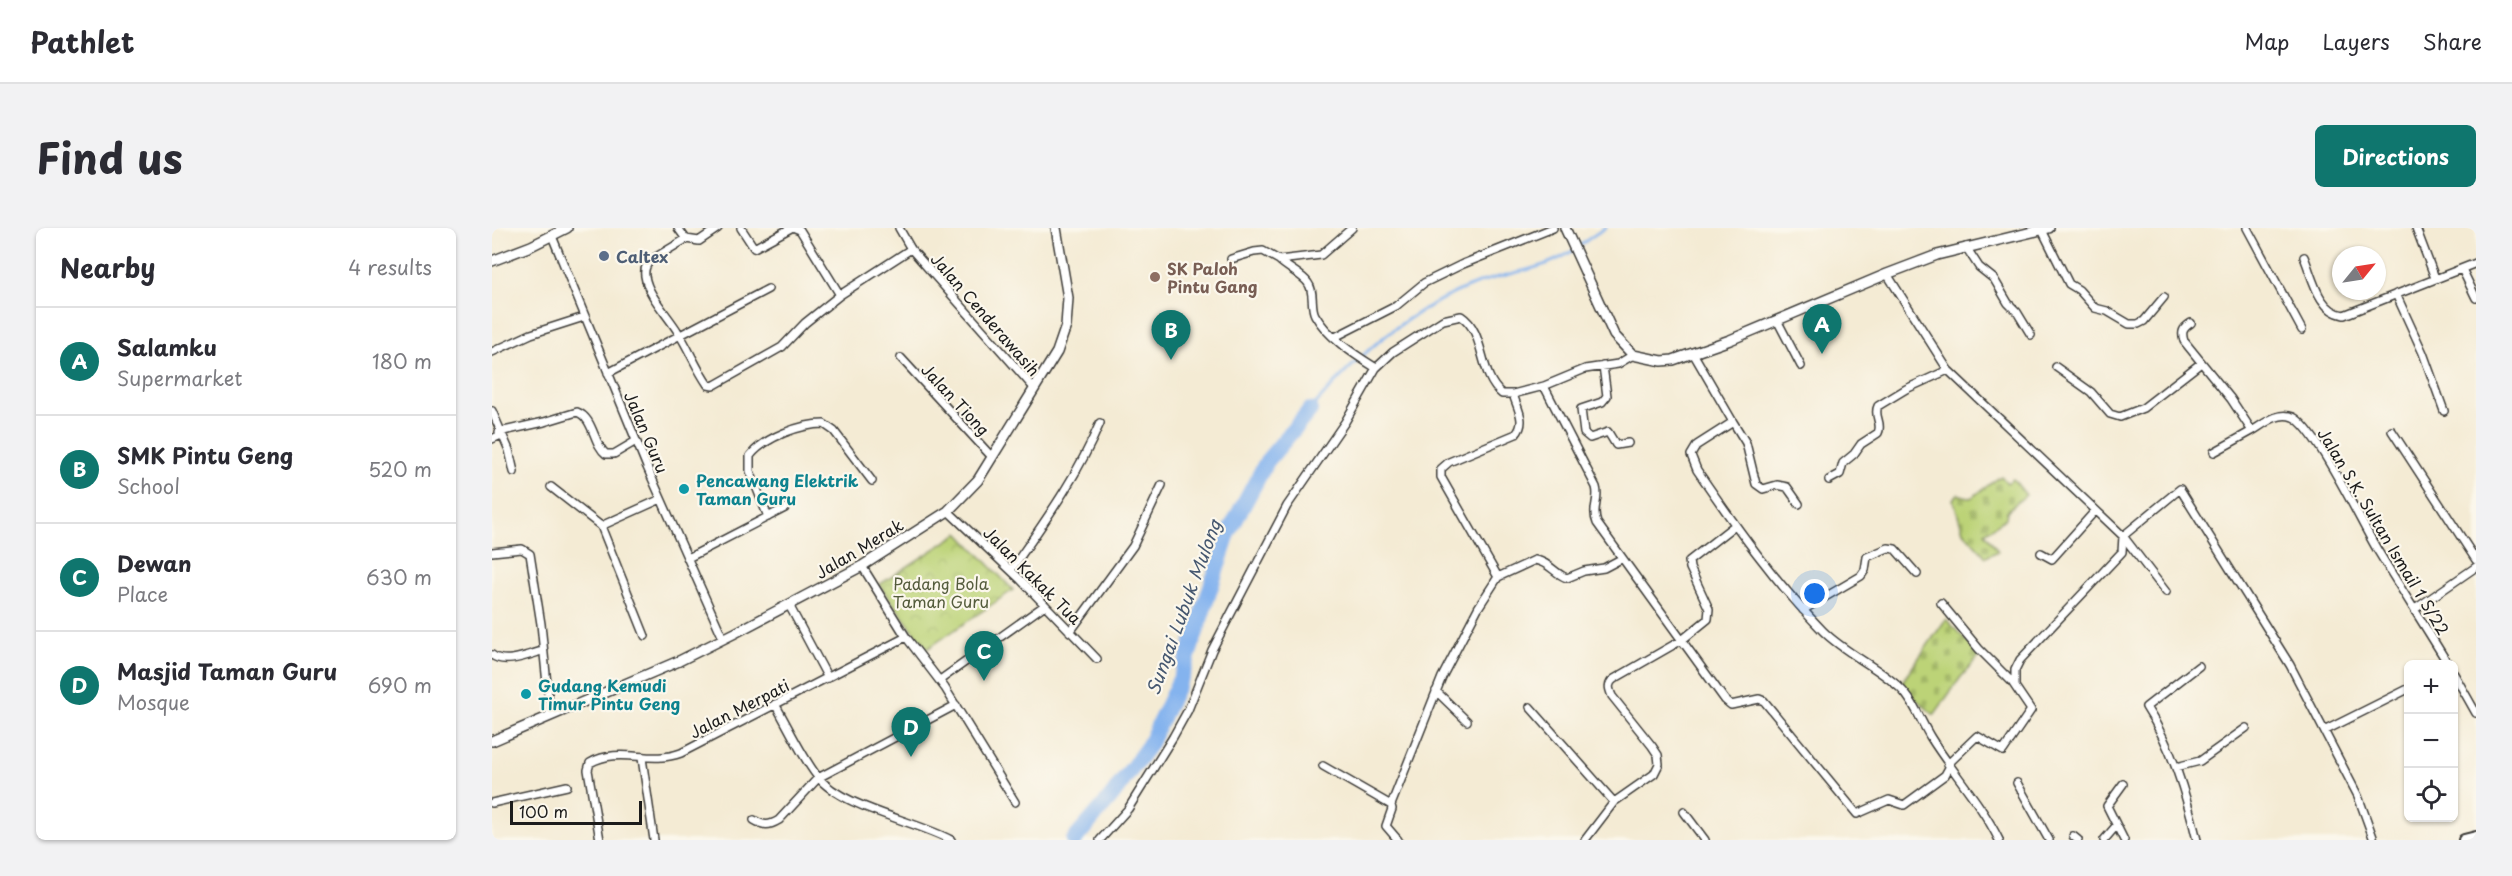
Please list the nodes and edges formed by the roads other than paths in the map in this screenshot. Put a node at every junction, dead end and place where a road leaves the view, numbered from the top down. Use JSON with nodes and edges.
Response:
{"nodes":[{"id":1,"x":567,"y":228,"type":"edge"},
{"id":2,"x":678,"y":228,"type":"edge"},
{"id":3,"x":718,"y":228,"type":"edge"},
{"id":4,"x":741,"y":228,"type":"edge"},
{"id":5,"x":791,"y":228,"type":"edge"},
{"id":6,"x":795,"y":228,"type":"edge"},
{"id":7,"x":899,"y":228,"type":"edge"},
{"id":8,"x":1056,"y":228,"type":"edge"},
{"id":9,"x":1352,"y":228,"type":"edge"},
{"id":10,"x":1553,"y":228,"type":"edge"},
{"id":11,"x":1565,"y":228,"type":"edge"},
{"id":12,"x":2247,"y":228,"type":"edge"},
{"id":13,"x":2416,"y":228,"type":"edge"},
{"id":14,"x":2045,"y":229,"type":"edge"},
{"id":15,"x":552,"y":236,"type":"junction"},
{"id":16,"x":686,"y":240,"type":"junction"},
{"id":17,"x":1966,"y":247,"type":"junction"},
{"id":18,"x":911,"y":249,"type":"junction"},
{"id":19,"x":2304,"y":257,"type":"dead end"},
{"id":20,"x":1231,"y":259,"type":"dead end"},
{"id":21,"x":1279,"y":260,"type":"junction"},
{"id":22,"x":492,"y":261,"type":"edge"},
{"id":23,"x":2476,"y":263,"type":"edge"},
{"id":24,"x":2462,"y":268,"type":"junction"},
{"id":25,"x":1887,"y":274,"type":"junction"},
{"id":26,"x":2435,"y":278,"type":"junction"},
{"id":27,"x":768,"y":289,"type":"dead end"},
{"id":28,"x":2396,"y":294,"type":"junction"},
{"id":29,"x":840,"y":295,"type":"junction"},
{"id":30,"x":2164,"y":297,"type":"dead end"},
{"id":31,"x":2476,"y":298,"type":"edge"},
{"id":32,"x":584,"y":317,"type":"junction"},
{"id":33,"x":1777,"y":320,"type":"junction"},
{"id":34,"x":2191,"y":323,"type":"dead end"},
{"id":35,"x":2302,"y":330,"type":"dead end"},
{"id":36,"x":679,"y":334,"type":"junction"},
{"id":37,"x":2031,"y":335,"type":"dead end"},
{"id":38,"x":1335,"y":337,"type":"junction"},
{"id":39,"x":492,"y":352,"type":"edge"},
{"id":40,"x":1693,"y":353,"type":"junction"},
{"id":41,"x":1633,"y":355,"type":"junction"},
{"id":42,"x":901,"y":358,"type":"dead end"},
{"id":43,"x":2201,"y":363,"type":"junction"},
{"id":44,"x":1603,"y":366,"type":"junction"},
{"id":45,"x":1801,"y":366,"type":"dead end"},
{"id":46,"x":2056,"y":367,"type":"dead end"},
{"id":47,"x":1376,"y":368,"type":"junction"},
{"id":48,"x":1948,"y":370,"type":"junction"},
{"id":49,"x":608,"y":373,"type":"junction"},
{"id":50,"x":1544,"y":386,"type":"junction"},
{"id":51,"x":1034,"y":388,"type":"junction"},
{"id":52,"x":1513,"y":394,"type":"junction"},
{"id":53,"x":492,"y":411,"type":"edge"},
{"id":54,"x":2444,"y":411,"type":"dead end"},
{"id":55,"x":1733,"y":422,"type":"junction"},
{"id":56,"x":1100,"y":423,"type":"dead end"},
{"id":57,"x":2252,"y":431,"type":"junction"},
{"id":58,"x":2392,"y":431,"type":"dead end"},
{"id":59,"x":500,"y":434,"type":"junction"},
{"id":60,"x":492,"y":439,"type":"edge"},
{"id":61,"x":636,"y":441,"type":"junction"},
{"id":62,"x":1628,"y":443,"type":"dead end"},
{"id":63,"x":2214,"y":452,"type":"dead end"},
{"id":64,"x":992,"y":457,"type":"junction"},
{"id":65,"x":514,"y":472,"type":"dead end"},
{"id":66,"x":1829,"y":480,"type":"dead end"},
{"id":67,"x":872,"y":481,"type":"dead end"},
{"id":68,"x":1162,"y":485,"type":"dead end"},
{"id":69,"x":551,"y":487,"type":"dead end"},
{"id":70,"x":661,"y":500,"type":"junction"},
{"id":71,"x":1799,"y":504,"type":"dead end"},
{"id":72,"x":784,"y":508,"type":"dead end"},
{"id":73,"x":948,"y":511,"type":"junction"},
{"id":74,"x":2095,"y":512,"type":"junction"},
{"id":75,"x":768,"y":517,"type":"junction"},
{"id":76,"x":1735,"y":525,"type":"junction"},
{"id":77,"x":601,"y":526,"type":"junction"},
{"id":78,"x":2123,"y":536,"type":"junction"},
{"id":79,"x":492,"y":552,"type":"edge"},
{"id":80,"x":2041,"y":553,"type":"dead end"},
{"id":81,"x":688,"y":558,"type":"junction"},
{"id":82,"x":1621,"y":559,"type":"junction"},
{"id":83,"x":2476,"y":560,"type":"edge"},
{"id":84,"x":862,"y":566,"type":"junction"},
{"id":85,"x":2476,"y":567,"type":"edge"},
{"id":86,"x":1011,"y":570,"type":"junction"},
{"id":87,"x":1917,"y":574,"type":"dead end"},
{"id":88,"x":1498,"y":577,"type":"junction"},
{"id":89,"x":2166,"y":592,"type":"dead end"},
{"id":90,"x":1941,"y":603,"type":"dead end"},
{"id":91,"x":789,"y":604,"type":"junction"},
{"id":92,"x":1045,"y":605,"type":"junction"},
{"id":93,"x":2415,"y":609,"type":"junction"},
{"id":94,"x":1803,"y":610,"type":"junction"},
{"id":95,"x":1071,"y":632,"type":"junction"},
{"id":96,"x":645,"y":636,"type":"dead end"},
{"id":97,"x":906,"y":637,"type":"junction"},
{"id":98,"x":723,"y":638,"type":"junction"},
{"id":99,"x":1682,"y":640,"type":"junction"},
{"id":100,"x":542,"y":651,"type":"junction"},
{"id":101,"x":492,"y":655,"type":"edge"},
{"id":102,"x":1097,"y":659,"type":"dead end"},
{"id":103,"x":2446,"y":660,"type":"edge"},
{"id":104,"x":2199,"y":666,"type":"dead end"},
{"id":105,"x":828,"y":678,"type":"junction"},
{"id":106,"x":940,"y":680,"type":"junction"},
{"id":107,"x":2458,"y":681,"type":"edge"},
{"id":108,"x":2015,"y":686,"type":"junction"},
{"id":109,"x":1436,"y":690,"type":"junction"},
{"id":110,"x":2404,"y":691,"type":"edge"},
{"id":111,"x":775,"y":704,"type":"junction"},
{"id":112,"x":956,"y":705,"type":"junction"},
{"id":113,"x":1530,"y":707,"type":"dead end"},
{"id":114,"x":2476,"y":713,"type":"edge"},
{"id":115,"x":550,"y":714,"type":"junction"},
{"id":116,"x":1467,"y":721,"type":"dead end"},
{"id":117,"x":2246,"y":728,"type":"dead end"},
{"id":118,"x":2326,"y":730,"type":"junction"},
{"id":119,"x":492,"y":741,"type":"edge"},
{"id":120,"x":642,"y":758,"type":"junction"},
{"id":121,"x":1949,"y":765,"type":"junction"},
{"id":122,"x":1323,"y":766,"type":"dead end"},
{"id":123,"x":2176,"y":766,"type":"junction"},
{"id":124,"x":818,"y":778,"type":"junction"},
{"id":125,"x":2017,"y":783,"type":"dead end"},
{"id":126,"x":2123,"y":784,"type":"dead end"},
{"id":127,"x":567,"y":786,"type":"dead end"},
{"id":128,"x":1015,"y":802,"type":"dead end"},
{"id":129,"x":1614,"y":802,"type":"junction"},
{"id":130,"x":492,"y":803,"type":"edge"},
{"id":131,"x":1391,"y":805,"type":"junction"},
{"id":132,"x":1684,"y":812,"type":"dead end"},
{"id":133,"x":754,"y":820,"type":"dead end"},
{"id":134,"x":2116,"y":826,"type":"junction"},
{"id":135,"x":2476,"y":837,"type":"edge"},
{"id":136,"x":600,"y":840,"type":"edge"},
{"id":137,"x":654,"y":840,"type":"edge"},
{"id":138,"x":951,"y":840,"type":"edge"},
{"id":139,"x":1100,"y":840,"type":"edge"},
{"id":140,"x":1398,"y":840,"type":"edge"},
{"id":141,"x":1585,"y":840,"type":"edge"},
{"id":142,"x":1705,"y":840,"type":"edge"},
{"id":143,"x":1999,"y":840,"type":"edge"},
{"id":144,"x":2049,"y":840,"type":"edge"},
{"id":145,"x":2104,"y":840,"type":"edge"},
{"id":146,"x":2124,"y":840,"type":"edge"},
{"id":147,"x":2197,"y":840,"type":"edge"},
{"id":148,"x":2374,"y":840,"type":"edge"},
{"id":149,"x":2464,"y":840,"type":"edge"}],
"edges":[{"from":1,"to":15,"type":"street"},
{"from":2,"to":16,"type":"street"},
{"from":3,"to":16,"type":"street"},
{"from":4,"to":5,"type":"street"},
{"from":6,"to":29,"type":"street"},
{"from":7,"to":18,"type":"street","name":"Jalan Cenderawasih"},
{"from":8,"to":51,"type":"street","name":"Jalan Merak"},
{"from":9,"to":21,"type":"street"},
{"from":10,"to":38,"type":"street"},
{"from":11,"to":41,"type":"street"},
{"from":12,"to":35,"type":"street"},
{"from":13,"to":26,"type":"street"},
{"from":14,"to":17,"type":"street"},
{"from":14,"to":30,"type":"street"},
{"from":15,"to":22,"type":"street"},
{"from":15,"to":32,"type":"street","name":"Jalan Guru"},
{"from":16,"to":36,"type":"street"},
{"from":17,"to":25,"type":"street"},
{"from":17,"to":37,"type":"street"},
{"from":18,"to":29,"type":"street"},
{"from":18,"to":51,"type":"street","name":"Jalan Cenderawasih"},
{"from":19,"to":28,"type":"street"},
{"from":20,"to":21,"type":"street"},
{"from":21,"to":38,"type":"street"},
{"from":23,"to":24,"type":"street"},
{"from":24,"to":26,"type":"street"},
{"from":24,"to":31,"type":"street"},
{"from":25,"to":33,"type":"street"},
{"from":25,"to":48,"type":"street"},
{"from":26,"to":28,"type":"street"},
{"from":27,"to":36,"type":"street"},
{"from":28,"to":54,"type":"street"},
{"from":29,"to":36,"type":"street"},
{"from":32,"to":39,"type":"street"},
{"from":32,"to":49,"type":"street","name":"Jalan Guru"},
{"from":33,"to":40,"type":"street"},
{"from":33,"to":45,"type":"street"},
{"from":34,"to":43,"type":"street"},
{"from":36,"to":49,"type":"street"},
{"from":38,"to":47,"type":"street"},
{"from":40,"to":41,"type":"street"},
{"from":40,"to":55,"type":"street"},
{"from":41,"to":44,"type":"street"},
{"from":42,"to":64,"type":"street","name":"Jalan Tiong"},
{"from":43,"to":46,"type":"street"},
{"from":43,"to":57,"type":"street"},
{"from":44,"to":50,"type":"street"},
{"from":44,"to":62,"type":"street"},
{"from":47,"to":52,"type":"street"},
{"from":47,"to":139,"type":"street"},
{"from":48,"to":66,"type":"street"},
{"from":48,"to":74,"type":"street"},
{"from":49,"to":61,"type":"street","name":"Jalan Guru"},
{"from":50,"to":52,"type":"street"},
{"from":50,"to":82,"type":"street"},
{"from":51,"to":64,"type":"street","name":"Jalan Merak"},
{"from":52,"to":88,"type":"street"},
{"from":53,"to":59,"type":"street"},
{"from":55,"to":71,"type":"street"},
{"from":55,"to":76,"type":"street"},
{"from":56,"to":86,"type":"street"},
{"from":57,"to":63,"type":"street"},
{"from":57,"to":93,"type":"street","name":"Jalan S.K. Sultan Ismail 1 S/22"},
{"from":58,"to":83,"type":"street"},
{"from":59,"to":60,"type":"street"},
{"from":59,"to":61,"type":"street"},
{"from":59,"to":65,"type":"street"},
{"from":61,"to":70,"type":"street","name":"Jalan Guru"},
{"from":64,"to":73,"type":"street","name":"Jalan Merak"},
{"from":67,"to":75,"type":"street"},
{"from":68,"to":95,"type":"street"},
{"from":69,"to":77,"type":"street"},
{"from":70,"to":77,"type":"street"},
{"from":70,"to":81,"type":"street","name":"Jalan Guru"},
{"from":72,"to":75,"type":"street"},
{"from":73,"to":84,"type":"street","name":"Jalan Merak"},
{"from":73,"to":86,"type":"street","name":"Jalan Kakak Tua"},
{"from":74,"to":78,"type":"street"},
{"from":74,"to":80,"type":"street"},
{"from":75,"to":81,"type":"street"},
{"from":76,"to":94,"type":"street"},
{"from":76,"to":99,"type":"street"},
{"from":77,"to":96,"type":"street"},
{"from":78,"to":89,"type":"street"},
{"from":78,"to":108,"type":"street"},
{"from":78,"to":118,"type":"street"},
{"from":79,"to":100,"type":"street"},
{"from":81,"to":98,"type":"street","name":"Jalan Guru"},
{"from":82,"to":88,"type":"street"},
{"from":82,"to":99,"type":"street"},
{"from":84,"to":91,"type":"street","name":"Jalan Merak"},
{"from":84,"to":97,"type":"street"},
{"from":85,"to":93,"type":"street"},
{"from":86,"to":92,"type":"street","name":"Jalan Kakak Tua"},
{"from":87,"to":94,"type":"street"},
{"from":88,"to":109,"type":"street"},
{"from":90,"to":108,"type":"street"},
{"from":91,"to":98,"type":"street","name":"Jalan Merak"},
{"from":91,"to":105,"type":"street"},
{"from":92,"to":95,"type":"street","name":"Jalan Kakak Tua"},
{"from":92,"to":106,"type":"street"},
{"from":93,"to":103,"type":"street","name":"Jalan S.K. Sultan Ismail 1 S/22"},
{"from":94,"to":121,"type":"street"},
{"from":95,"to":102,"type":"street","name":"Jalan Kakak Tua"},
{"from":97,"to":105,"type":"street","name":"Jalan Merpati"},
{"from":97,"to":106,"type":"street"},
{"from":98,"to":115,"type":"street","name":"Jalan Merak"},
{"from":99,"to":121,"type":"street"},
{"from":99,"to":129,"type":"street"},
{"from":100,"to":101,"type":"street"},
{"from":100,"to":115,"type":"street"},
{"from":104,"to":123,"type":"street"},
{"from":105,"to":111,"type":"street","name":"Jalan Merpati"},
{"from":106,"to":112,"type":"street"},
{"from":107,"to":114,"type":"street"},
{"from":108,"to":121,"type":"street"},
{"from":109,"to":116,"type":"street"},
{"from":109,"to":131,"type":"street"},
{"from":110,"to":118,"type":"street"},
{"from":111,"to":120,"type":"street","name":"Jalan Merpati"},
{"from":111,"to":124,"type":"street"},
{"from":112,"to":124,"type":"street"},
{"from":112,"to":128,"type":"street"},
{"from":113,"to":129,"type":"street"},
{"from":115,"to":119,"type":"street","name":"Jalan Merak"},
{"from":117,"to":123,"type":"street"},
{"from":118,"to":148,"type":"street"},
{"from":120,"to":136,"type":"street","name":"Jalan Merpati"},
{"from":120,"to":137,"type":"street"},
{"from":121,"to":143,"type":"street"},
{"from":122,"to":131,"type":"street"},
{"from":123,"to":147,"type":"street"},
{"from":124,"to":133,"type":"street"},
{"from":124,"to":138,"type":"street"},
{"from":125,"to":144,"type":"street"},
{"from":126,"to":134,"type":"street"},
{"from":127,"to":130,"type":"street"},
{"from":129,"to":141,"type":"street"},
{"from":131,"to":140,"type":"street"},
{"from":132,"to":142,"type":"street"},
{"from":134,"to":145,"type":"street"},
{"from":134,"to":146,"type":"street"},
{"from":135,"to":149,"type":"main road"}]}
